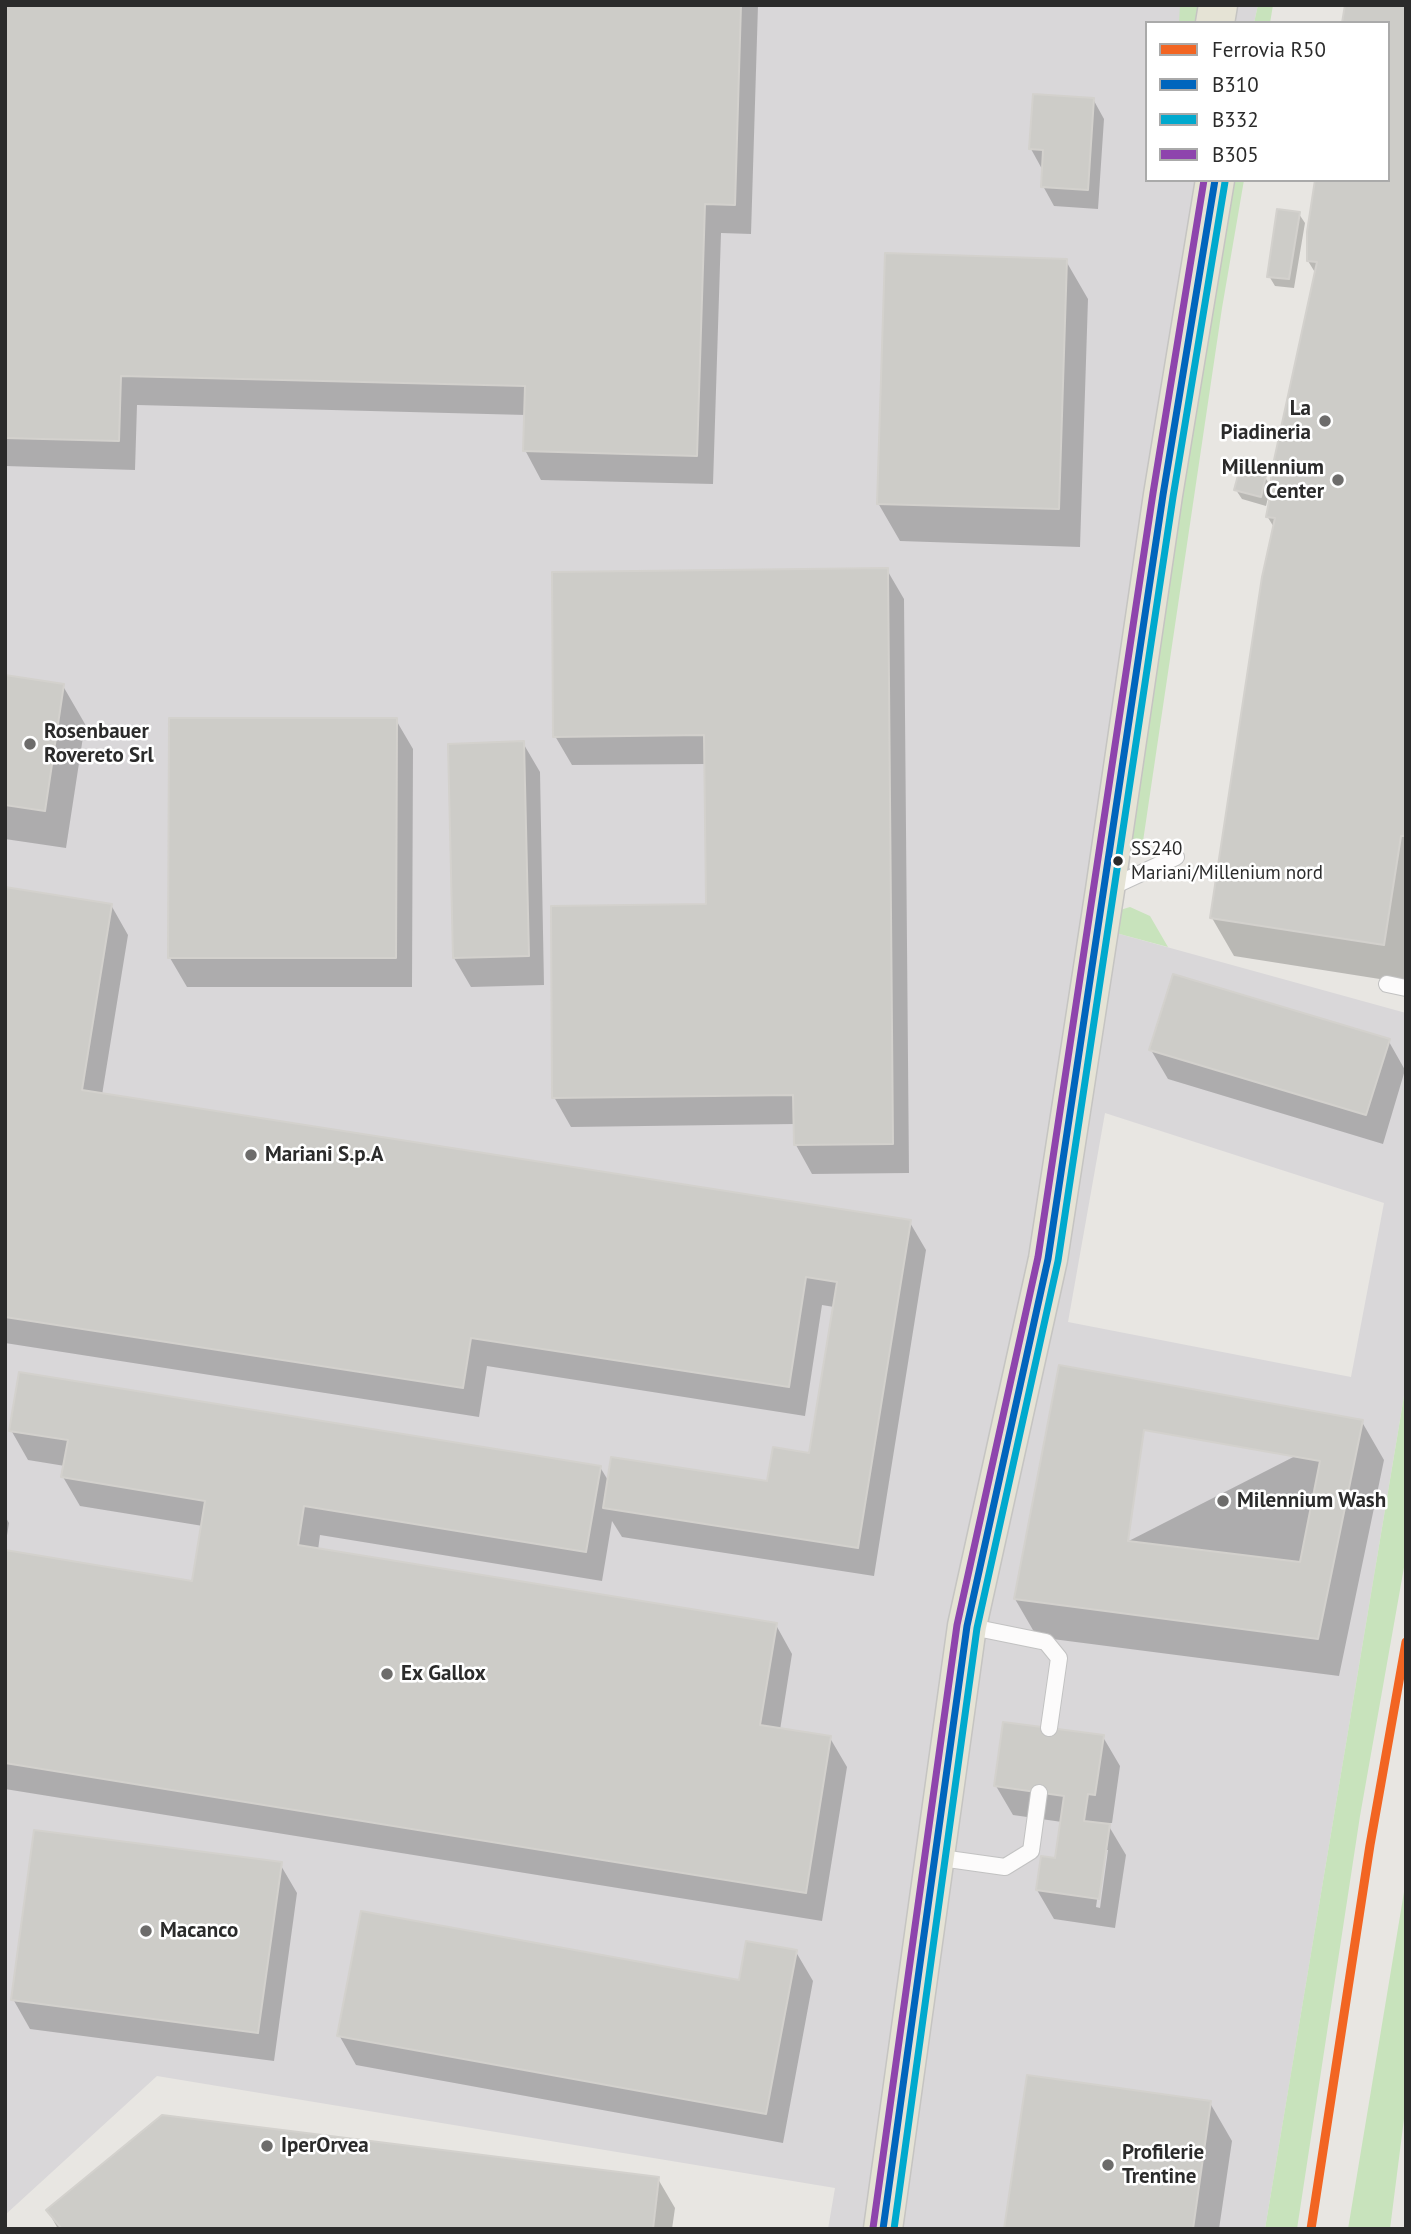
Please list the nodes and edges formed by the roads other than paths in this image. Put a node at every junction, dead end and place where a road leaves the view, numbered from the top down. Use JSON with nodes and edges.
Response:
{"nodes":[{"id":1,"x":1192,"y":182,"type":"edge"},
{"id":2,"x":1215,"y":182,"type":"edge"},
{"id":3,"x":1176,"y":857,"type":"dead end"},
{"id":4,"x":1105,"y":890,"type":"junction"},
{"id":5,"x":1387,"y":984,"type":"dead end"},
{"id":6,"x":1406,"y":988,"type":"edge"},
{"id":7,"x":969,"y":1617,"type":"junction"},
{"id":8,"x":1049,"y":1728,"type":"dead end"},
{"id":9,"x":1039,"y":1793,"type":"dead end"},
{"id":10,"x":934,"y":1857,"type":"junction"},
{"id":11,"x":883,"y":2229,"type":"edge"}],
"edges":[{"from":1,"to":7,"type":"main road"},
{"from":2,"to":4,"type":"main road"},
{"from":3,"to":4,"type":"lane"},
{"from":4,"to":7,"type":"main road"},
{"from":5,"to":6,"type":"lane"},
{"from":7,"to":8,"type":"lane"},
{"from":7,"to":10,"type":"main road"},
{"from":9,"to":10,"type":"lane"},
{"from":10,"to":11,"type":"main road"}]}
